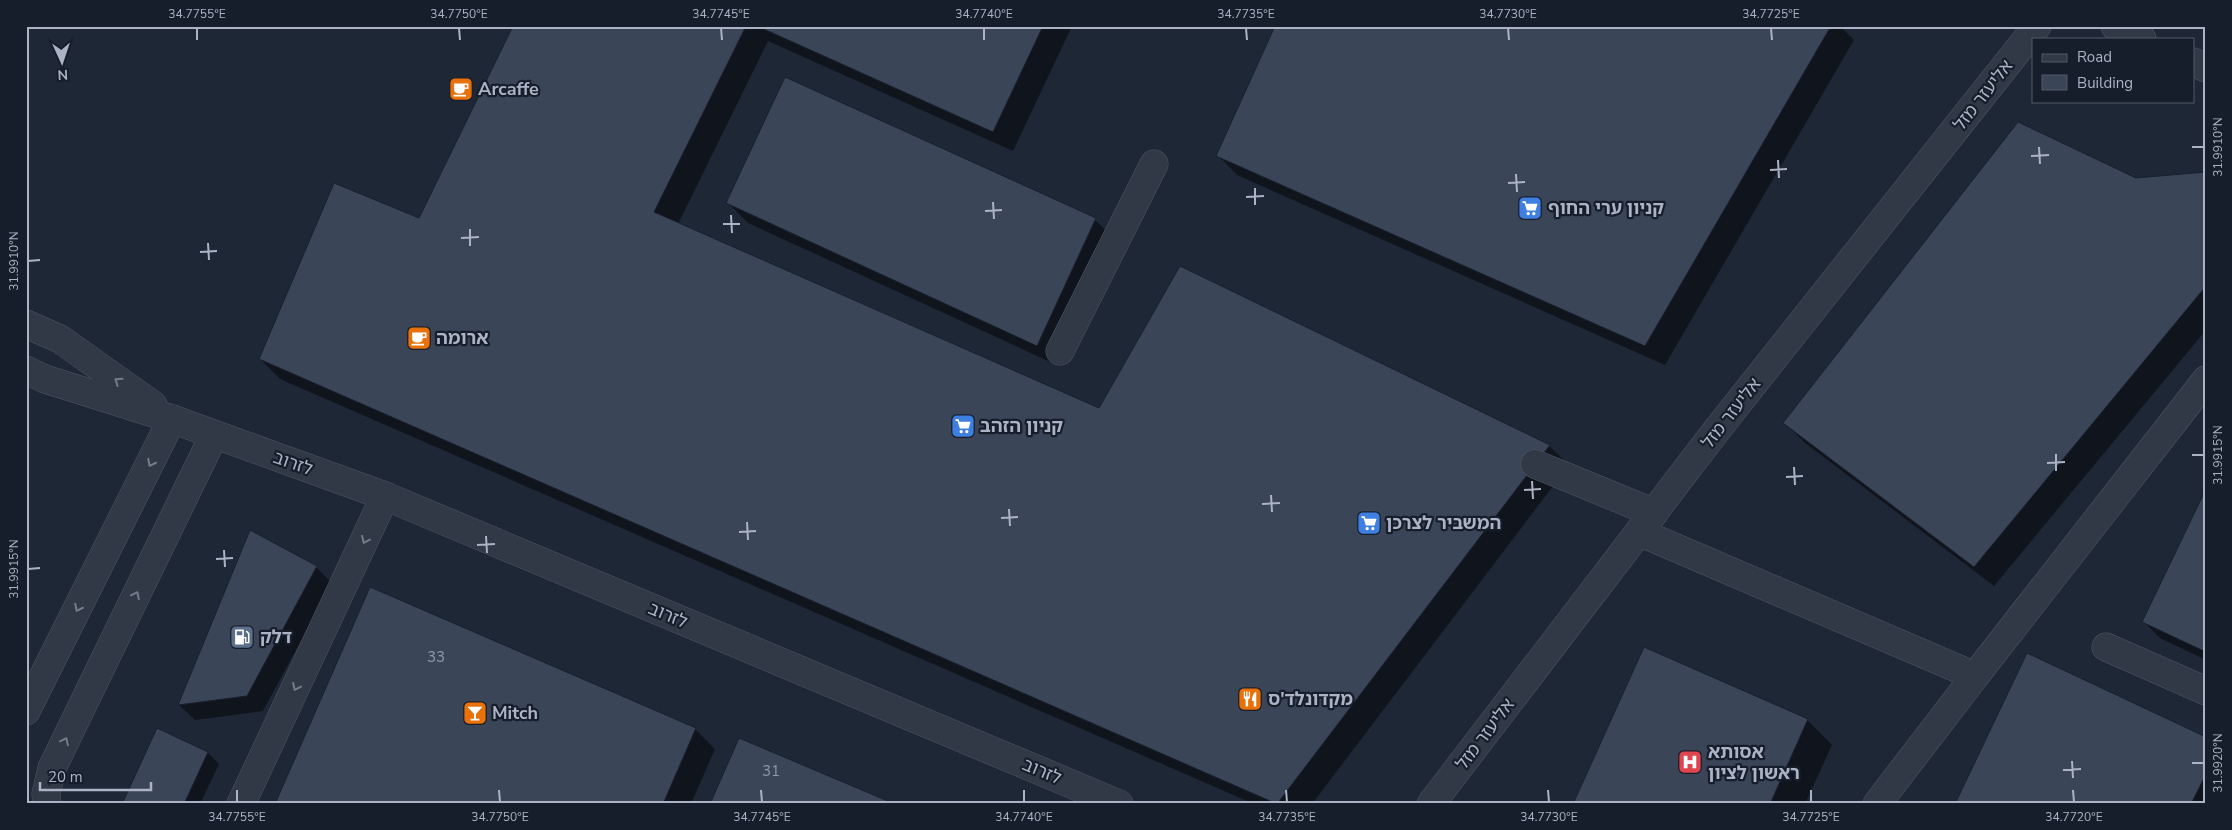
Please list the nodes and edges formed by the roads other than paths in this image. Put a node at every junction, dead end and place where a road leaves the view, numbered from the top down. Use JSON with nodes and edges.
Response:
{"nodes":[{"id":1,"x":2037,"y":26,"type":"edge"},
{"id":2,"x":2115,"y":26,"type":"edge"},
{"id":3,"x":2140,"y":38,"type":"edge"},
{"id":4,"x":2194,"y":62,"type":"edge"},
{"id":5,"x":2206,"y":68,"type":"edge"},
{"id":6,"x":1154,"y":164,"type":"dead end"},
{"id":7,"x":26,"y":324,"type":"edge"},
{"id":8,"x":1060,"y":351,"type":"dead end"},
{"id":9,"x":26,"y":370,"type":"edge"},
{"id":10,"x":2206,"y":380,"type":"edge"},
{"id":11,"x":172,"y":419,"type":"junction"},
{"id":12,"x":214,"y":435,"type":"junction"},
{"id":13,"x":1534,"y":464,"type":"dead end"},
{"id":14,"x":385,"y":496,"type":"junction"},
{"id":15,"x":1646,"y":522,"type":"junction"},
{"id":16,"x":2106,"y":647,"type":"dead end"},
{"id":17,"x":1975,"y":676,"type":"junction"},
{"id":18,"x":2206,"y":691,"type":"edge"},
{"id":19,"x":26,"y":711,"type":"edge"},
{"id":20,"x":47,"y":804,"type":"edge"},
{"id":21,"x":241,"y":804,"type":"edge"},
{"id":22,"x":1119,"y":804,"type":"edge"},
{"id":23,"x":1431,"y":804,"type":"edge"},
{"id":24,"x":1876,"y":804,"type":"edge"}],
"edges":[{"from":1,"to":15,"type":"street","name":"אליעזר מזל"},
{"from":2,"to":3,"type":"street"},
{"from":4,"to":5,"type":"street"},
{"from":6,"to":8,"type":"street"},
{"from":11,"to":7,"type":"street","one_way":true},
{"from":9,"to":11,"type":"street"},
{"from":10,"to":17,"type":"street"},
{"from":11,"to":12,"type":"street","name":"לזרוב"},
{"from":11,"to":19,"type":"street","one_way":true},
{"from":12,"to":14,"type":"street","name":"לזרוב"},
{"from":20,"to":12,"type":"street","one_way":true},
{"from":13,"to":15,"type":"street"},
{"from":14,"to":21,"type":"street","one_way":true},
{"from":14,"to":22,"type":"street","name":"לזרוב"},
{"from":15,"to":17,"type":"street"},
{"from":15,"to":23,"type":"street","name":"אליעזר מזל"},
{"from":16,"to":18,"type":"street"},
{"from":17,"to":24,"type":"street"}]}
